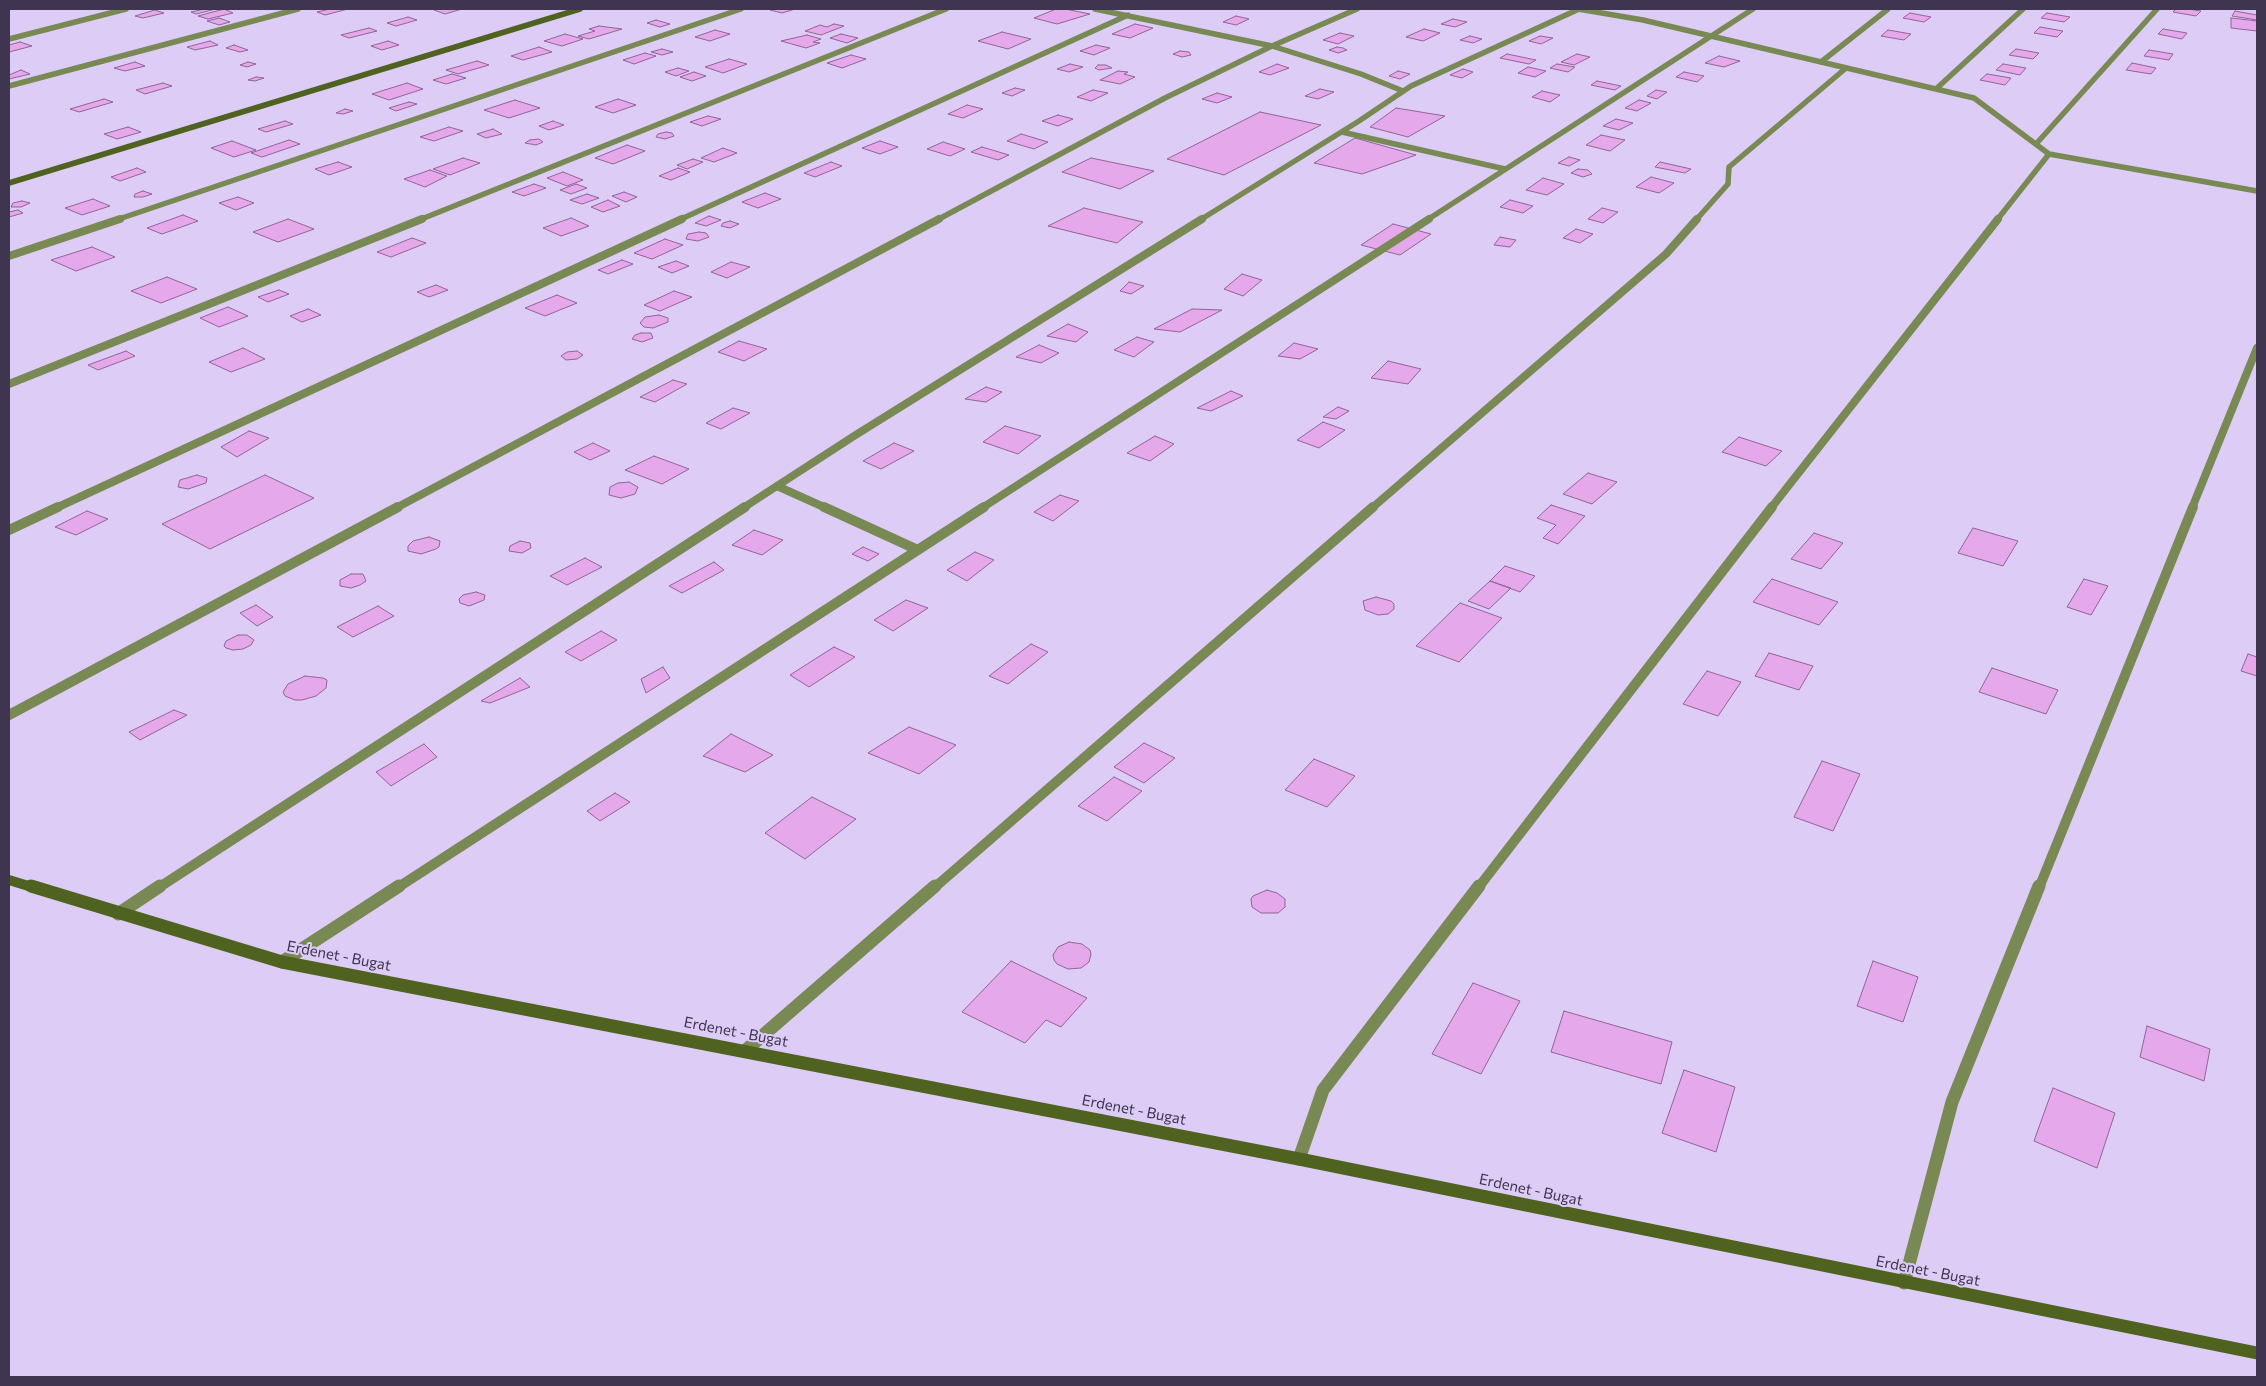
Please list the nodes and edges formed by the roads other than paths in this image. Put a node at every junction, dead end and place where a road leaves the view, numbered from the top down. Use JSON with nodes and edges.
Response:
{"nodes":[{"id":1,"x":126,"y":9,"type":"edge"},
{"id":2,"x":298,"y":9,"type":"edge"},
{"id":3,"x":580,"y":9,"type":"edge"},
{"id":4,"x":741,"y":9,"type":"edge"},
{"id":5,"x":946,"y":9,"type":"edge"},
{"id":6,"x":1095,"y":9,"type":"edge"},
{"id":7,"x":1357,"y":9,"type":"edge"},
{"id":8,"x":1579,"y":9,"type":"edge"},
{"id":9,"x":1625,"y":9,"type":"edge"},
{"id":10,"x":1753,"y":9,"type":"edge"},
{"id":11,"x":1888,"y":9,"type":"edge"},
{"id":12,"x":2023,"y":9,"type":"edge"},
{"id":13,"x":2157,"y":9,"type":"edge"},
{"id":14,"x":1128,"y":15,"type":"junction"},
{"id":15,"x":1614,"y":15,"type":"junction"},
{"id":16,"x":1711,"y":36,"type":"junction"},
{"id":17,"x":9,"y":39,"type":"edge"},
{"id":18,"x":1272,"y":46,"type":"junction"},
{"id":19,"x":1821,"y":62,"type":"junction"},
{"id":20,"x":1846,"y":68,"type":"junction"},
{"id":21,"x":9,"y":86,"type":"edge"},
{"id":22,"x":1936,"y":89,"type":"junction"},
{"id":23,"x":1403,"y":92,"type":"junction"},
{"id":24,"x":1342,"y":132,"type":"junction"},
{"id":25,"x":2036,"y":144,"type":"junction"},
{"id":26,"x":2049,"y":154,"type":"junction"},
{"id":27,"x":1505,"y":169,"type":"junction"},
{"id":28,"x":9,"y":183,"type":"edge"},
{"id":29,"x":2257,"y":191,"type":"edge"},
{"id":30,"x":9,"y":256,"type":"edge"},
{"id":31,"x":2257,"y":348,"type":"edge"},
{"id":32,"x":9,"y":384,"type":"edge"},
{"id":33,"x":777,"y":486,"type":"junction"},
{"id":34,"x":9,"y":530,"type":"edge"},
{"id":35,"x":918,"y":550,"type":"junction"},
{"id":36,"x":9,"y":715,"type":"edge"},
{"id":37,"x":9,"y":880,"type":"edge"},
{"id":38,"x":118,"y":914,"type":"junction"},
{"id":39,"x":282,"y":962,"type":"junction"},
{"id":40,"x":746,"y":1050,"type":"junction"},
{"id":41,"x":1300,"y":1159,"type":"junction"},
{"id":42,"x":1904,"y":1283,"type":"junction"},
{"id":43,"x":2257,"y":1354,"type":"edge"}],
"edges":[{"from":1,"to":17,"type":"street"},
{"from":2,"to":21,"type":"street"},
{"from":3,"to":28,"type":"street"},
{"from":4,"to":30,"type":"street"},
{"from":5,"to":32,"type":"street"},
{"from":6,"to":14,"type":"street"},
{"from":7,"to":18,"type":"street"},
{"from":8,"to":15,"type":"street"},
{"from":8,"to":23,"type":"street"},
{"from":9,"to":15,"type":"street"},
{"from":10,"to":16,"type":"street"},
{"from":11,"to":19,"type":"street"},
{"from":12,"to":22,"type":"street"},
{"from":13,"to":25,"type":"street"},
{"from":14,"to":18,"type":"street"},
{"from":14,"to":34,"type":"street"},
{"from":15,"to":16,"type":"street"},
{"from":16,"to":19,"type":"street"},
{"from":16,"to":27,"type":"street"},
{"from":18,"to":23,"type":"street"},
{"from":18,"to":36,"type":"street"},
{"from":19,"to":20,"type":"street"},
{"from":20,"to":22,"type":"street"},
{"from":20,"to":40,"type":"street"},
{"from":22,"to":25,"type":"street"},
{"from":23,"to":24,"type":"street"},
{"from":24,"to":27,"type":"street"},
{"from":24,"to":33,"type":"street"},
{"from":25,"to":26,"type":"street"},
{"from":26,"to":29,"type":"street"},
{"from":26,"to":41,"type":"street"},
{"from":27,"to":35,"type":"street"},
{"from":31,"to":42,"type":"street"},
{"from":33,"to":35,"type":"street"},
{"from":33,"to":38,"type":"street"},
{"from":35,"to":39,"type":"street"},
{"from":37,"to":38,"type":"street","name":"Erdenet - Bugat"},
{"from":38,"to":39,"type":"street","name":"Erdenet - Bugat"},
{"from":39,"to":40,"type":"street","name":"Erdenet - Bugat"},
{"from":40,"to":41,"type":"street","name":"Erdenet - Bugat"},
{"from":41,"to":42,"type":"street","name":"Erdenet - Bugat"},
{"from":42,"to":43,"type":"street","name":"Erdenet - Bugat"}]}
